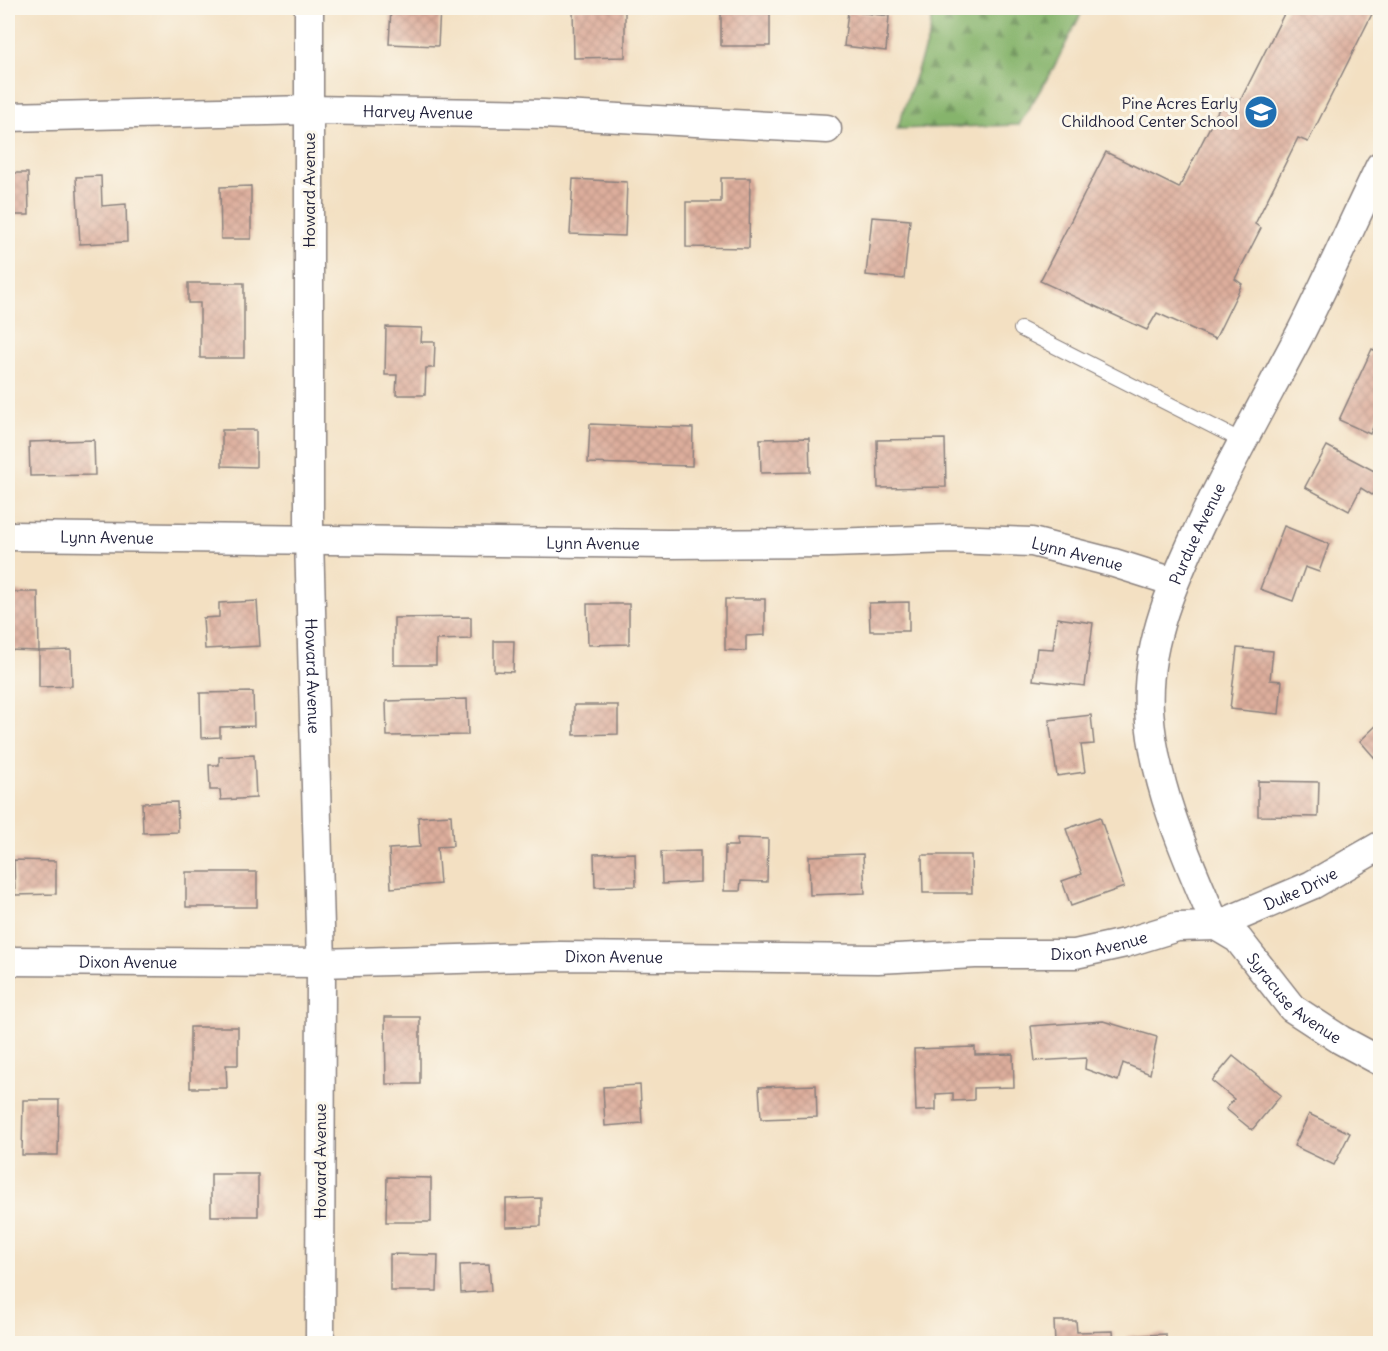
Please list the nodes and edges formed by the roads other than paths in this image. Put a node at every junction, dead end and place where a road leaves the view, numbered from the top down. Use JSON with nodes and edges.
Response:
{"nodes":[{"id":1,"x":309,"y":8,"type":"edge"},
{"id":2,"x":309,"y":110,"type":"junction"},
{"id":3,"x":8,"y":117,"type":"edge"},
{"id":4,"x":827,"y":129,"type":"dead end"},
{"id":5,"x":1380,"y":166,"type":"edge"},
{"id":6,"x":1021,"y":329,"type":"dead end"},
{"id":7,"x":1242,"y":441,"type":"junction"},
{"id":8,"x":8,"y":536,"type":"edge"},
{"id":9,"x":309,"y":538,"type":"junction"},
{"id":10,"x":1174,"y":582,"type":"junction"},
{"id":11,"x":1380,"y":846,"type":"edge"},
{"id":12,"x":1216,"y":926,"type":"junction"},
{"id":13,"x":8,"y":961,"type":"edge"},
{"id":14,"x":321,"y":963,"type":"junction"},
{"id":15,"x":1380,"y":1061,"type":"edge"},
{"id":16,"x":320,"y":1344,"type":"edge"}],
"edges":[{"from":1,"to":2,"type":"street","name":"Howard Avenue"},
{"from":2,"to":3,"type":"street","name":"Harvey Avenue"},
{"from":2,"to":4,"type":"street","name":"Harvey Avenue"},
{"from":2,"to":9,"type":"street","name":"Howard Avenue"},
{"from":5,"to":7,"type":"street","name":"Purdue Avenue"},
{"from":6,"to":7,"type":"lane"},
{"from":7,"to":10,"type":"street","name":"Purdue Avenue"},
{"from":8,"to":9,"type":"street","name":"Lynn Avenue"},
{"from":9,"to":10,"type":"street","name":"Lynn Avenue"},
{"from":9,"to":14,"type":"street","name":"Howard Avenue"},
{"from":10,"to":12,"type":"street","name":"Purdue Avenue"},
{"from":11,"to":12,"type":"street","name":"Duke Drive"},
{"from":12,"to":14,"type":"street","name":"Dixon Avenue"},
{"from":12,"to":15,"type":"street","name":"Syracuse Avenue"},
{"from":13,"to":14,"type":"street","name":"Dixon Avenue"},
{"from":14,"to":16,"type":"street","name":"Howard Avenue"}]}
